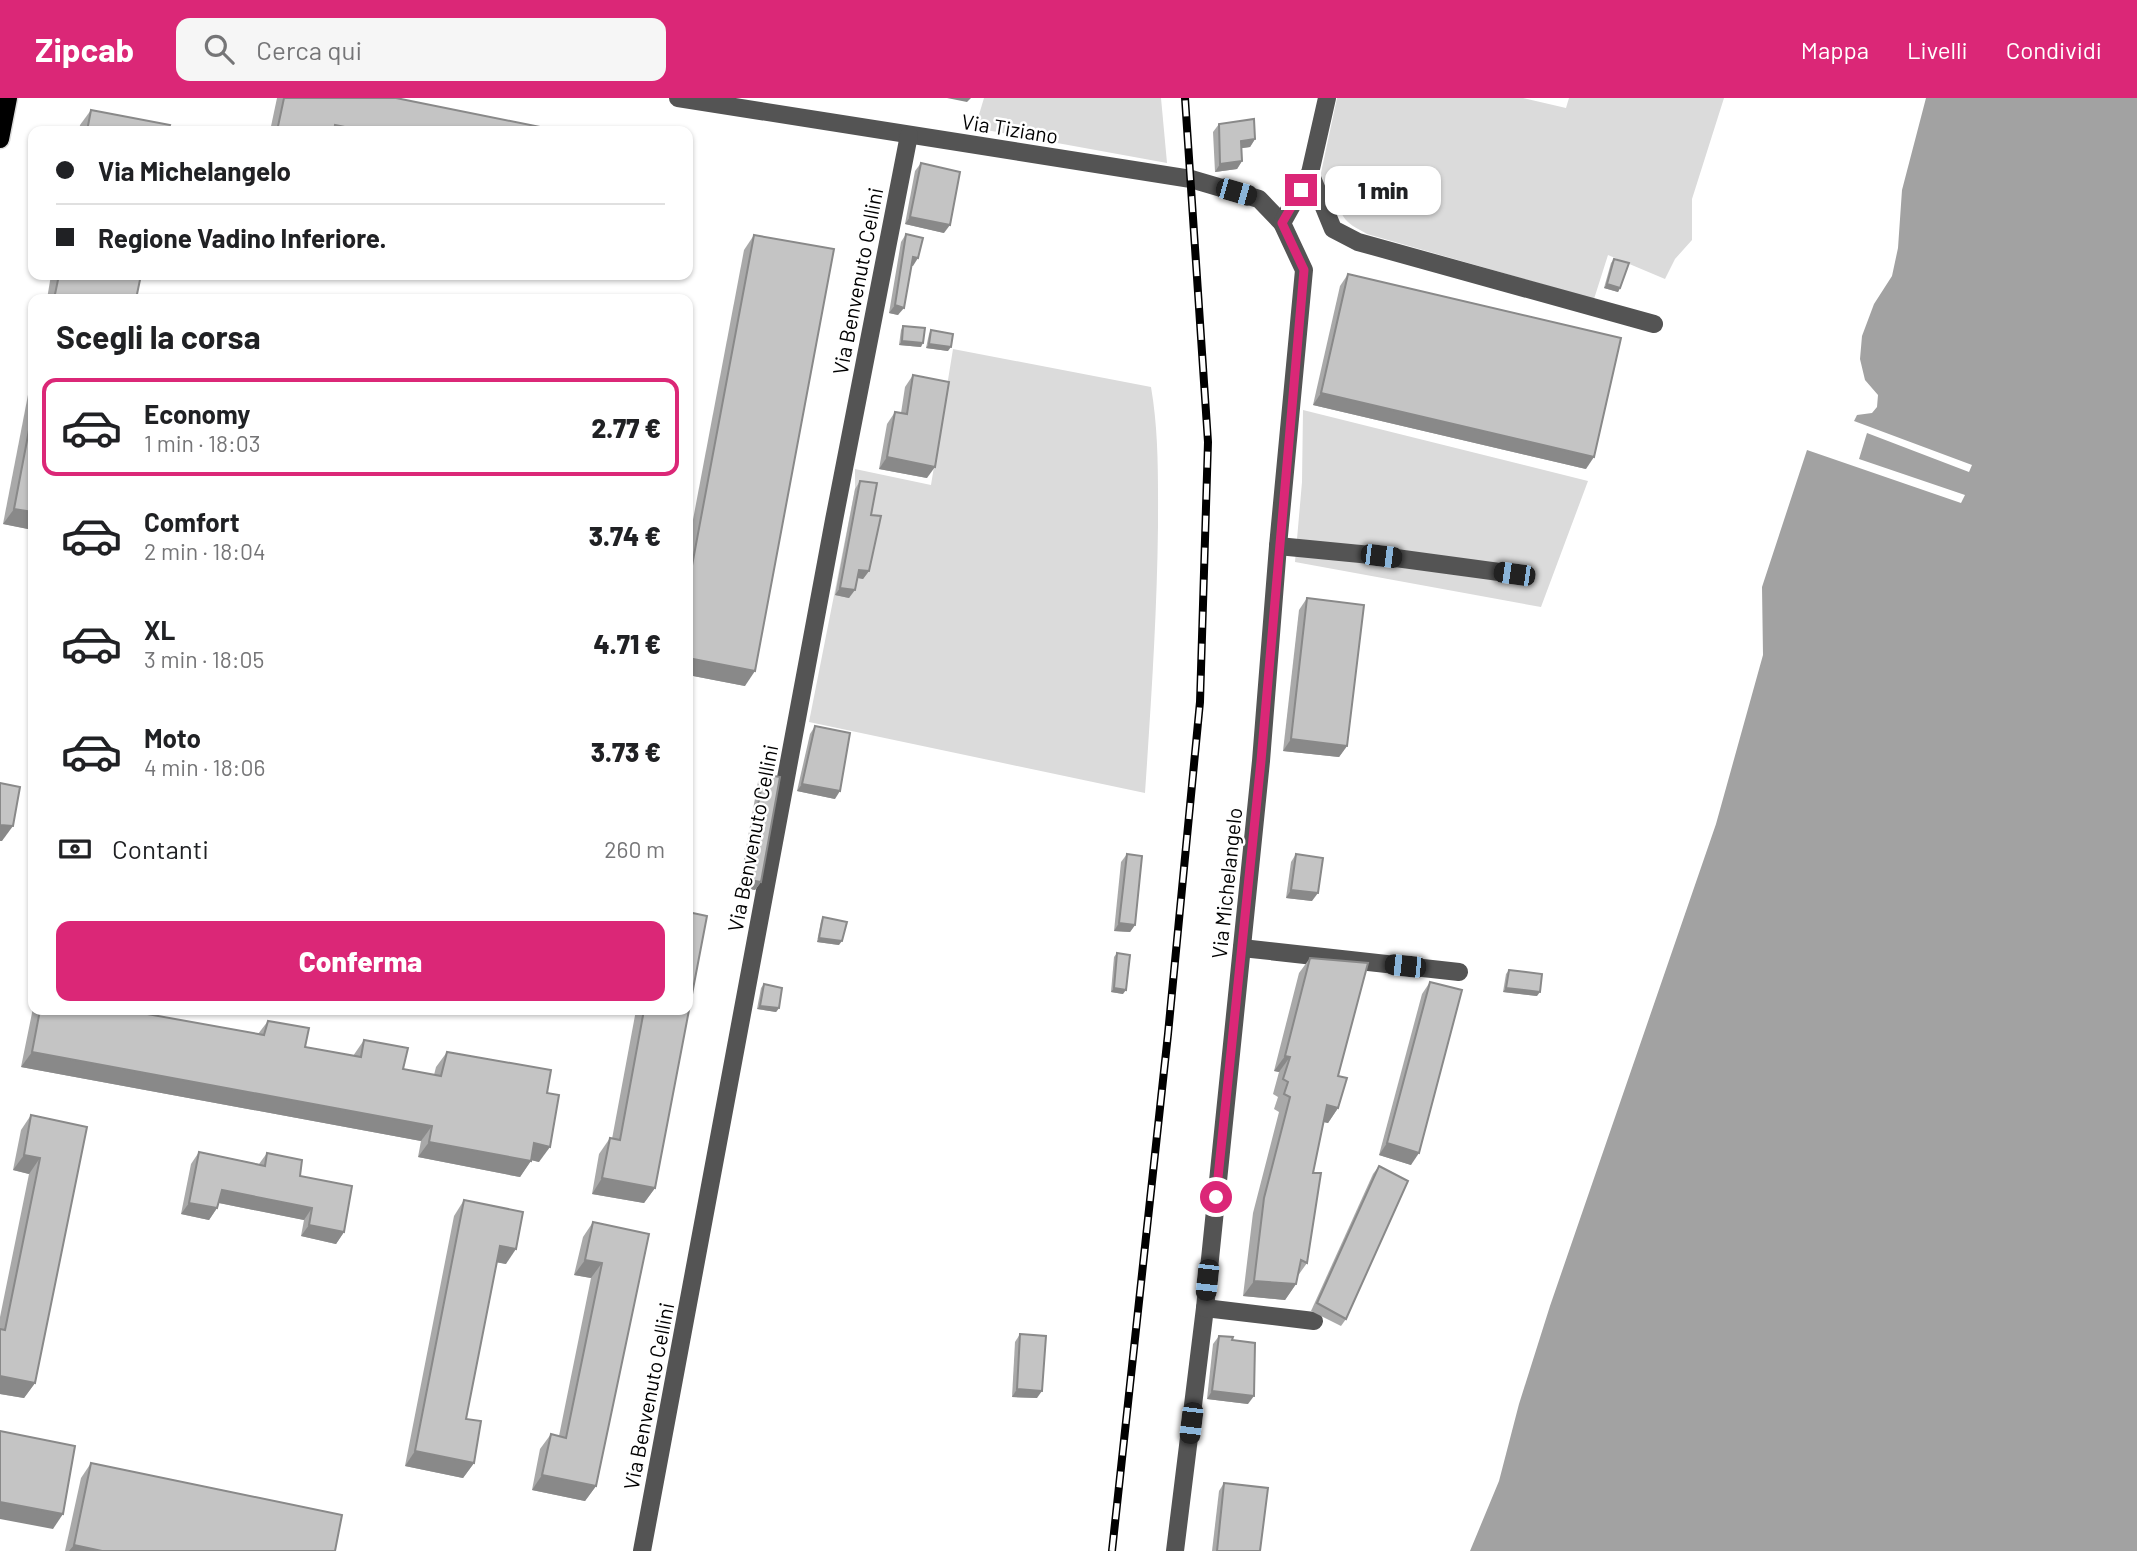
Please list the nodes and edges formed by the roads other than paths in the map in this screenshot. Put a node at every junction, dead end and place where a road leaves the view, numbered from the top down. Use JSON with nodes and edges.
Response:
{"nodes":[{"id":1,"x":8,"y":98,"type":"edge"},
{"id":2,"x":678,"y":98,"type":"edge"},
{"id":3,"x":1328,"y":98,"type":"edge"},
{"id":4,"x":730,"y":102,"type":"edge"},
{"id":5,"x":909,"y":135,"type":"junction"},
{"id":6,"x":0,"y":139,"type":"edge"},
{"id":7,"x":1310,"y":173,"type":"junction"},
{"id":8,"x":1282,"y":223,"type":"junction"},
{"id":9,"x":1654,"y":324,"type":"dead end"},
{"id":10,"x":1278,"y":546,"type":"junction"},
{"id":11,"x":1514,"y":574,"type":"dead end"},
{"id":12,"x":1242,"y":948,"type":"junction"},
{"id":13,"x":1459,"y":972,"type":"dead end"},
{"id":14,"x":1204,"y":1313,"type":"junction"},
{"id":15,"x":1314,"y":1321,"type":"dead end"},
{"id":16,"x":642,"y":1551,"type":"edge"},
{"id":17,"x":1175,"y":1551,"type":"edge"}],
"edges":[{"from":1,"to":6,"type":"main road"},
{"from":2,"to":4,"type":"street","name":"Via Tiziano"},
{"from":3,"to":7,"type":"street"},
{"from":4,"to":5,"type":"street","name":"Via Tiziano"},
{"from":5,"to":8,"type":"street","name":"Via Tiziano"},
{"from":5,"to":16,"type":"street","name":"Via Benvenuto Cellini"},
{"from":7,"to":8,"type":"street"},
{"from":7,"to":9,"type":"street"},
{"from":8,"to":10,"type":"street","name":"Via Michelangelo"},
{"from":10,"to":11,"type":"street"},
{"from":10,"to":12,"type":"street","name":"Via Michelangelo"},
{"from":12,"to":13,"type":"street"},
{"from":12,"to":14,"type":"street","name":"Via Michelangelo"},
{"from":14,"to":15,"type":"street"},
{"from":14,"to":17,"type":"street","name":"Via Michelangelo"}]}
